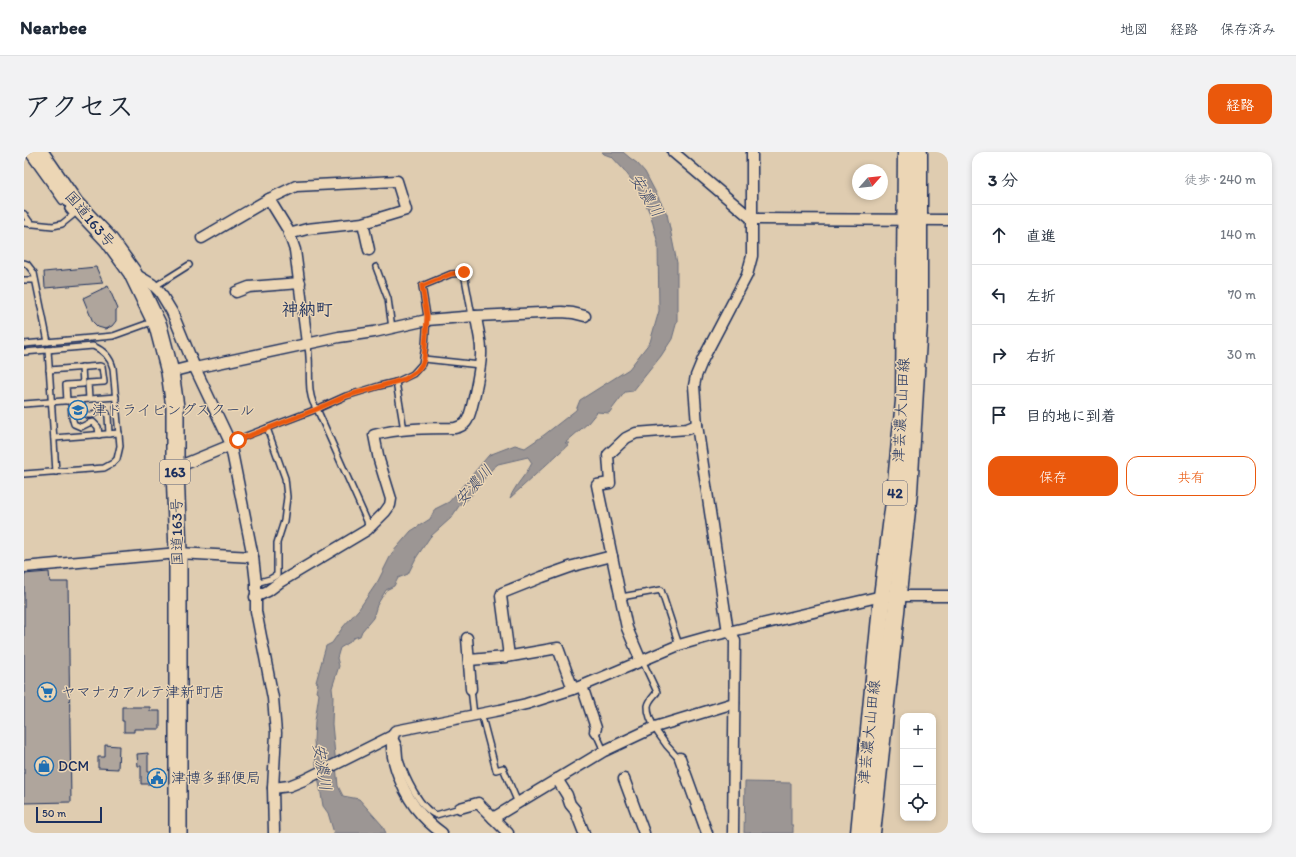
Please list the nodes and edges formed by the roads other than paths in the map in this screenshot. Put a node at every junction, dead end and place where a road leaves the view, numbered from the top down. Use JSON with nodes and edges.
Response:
{"nodes":[{"id":1,"x":27,"y":152,"type":"edge"},
{"id":2,"x":39,"y":152,"type":"edge"},
{"id":3,"x":673,"y":152,"type":"edge"},
{"id":4,"x":752,"y":152,"type":"edge"},
{"id":5,"x":906,"y":152,"type":"edge"},
{"id":6,"x":919,"y":152,"type":"edge"},
{"id":7,"x":269,"y":199,"type":"junction"},
{"id":8,"x":24,"y":214,"type":"edge"},
{"id":9,"x":752,"y":219,"type":"junction"},
{"id":10,"x":912,"y":220,"type":"junction"},
{"id":11,"x":948,"y":220,"type":"edge"},
{"id":12,"x":24,"y":223,"type":"edge"},
{"id":13,"x":362,"y":223,"type":"junction"},
{"id":14,"x":31,"y":224,"type":"junction"},
{"id":15,"x":290,"y":234,"type":"junction"},
{"id":16,"x":202,"y":238,"type":"dead end"},
{"id":17,"x":369,"y":250,"type":"dead end"},
{"id":18,"x":24,"y":262,"type":"edge"},
{"id":19,"x":189,"y":265,"type":"dead end"},
{"id":20,"x":376,"y":267,"type":"dead end"},
{"id":21,"x":132,"y":272,"type":"junction"},
{"id":22,"x":24,"y":280,"type":"edge"},
{"id":23,"x":36,"y":280,"type":"junction"},
{"id":24,"x":300,"y":283,"type":"junction"},
{"id":25,"x":154,"y":287,"type":"junction"},
{"id":26,"x":236,"y":292,"type":"dead end"},
{"id":27,"x":474,"y":316,"type":"junction"},
{"id":28,"x":585,"y":316,"type":"dead end"},
{"id":29,"x":427,"y":320,"type":"junction"},
{"id":30,"x":155,"y":321,"type":"junction"},
{"id":31,"x":392,"y":328,"type":"junction"},
{"id":32,"x":48,"y":342,"type":"junction"},
{"id":33,"x":24,"y":344,"type":"edge"},
{"id":34,"x":307,"y":344,"type":"junction"},
{"id":35,"x":48,"y":350,"type":"junction"},
{"id":36,"x":24,"y":352,"type":"edge"},
{"id":37,"x":424,"y":359,"type":"junction"},
{"id":38,"x":480,"y":365,"type":"junction"},
{"id":39,"x":195,"y":367,"type":"junction"},
{"id":40,"x":82,"y":368,"type":"junction"},
{"id":41,"x":49,"y":370,"type":"junction"},
{"id":42,"x":170,"y":372,"type":"junction"},
{"id":43,"x":396,"y":382,"type":"junction"},
{"id":44,"x":116,"y":397,"type":"junction"},
{"id":45,"x":89,"y":399,"type":"junction"},
{"id":46,"x":81,"y":400,"type":"junction"},
{"id":47,"x":69,"y":401,"type":"junction"},
{"id":48,"x":52,"y":402,"type":"junction"},
{"id":49,"x":24,"y":404,"type":"edge"},
{"id":50,"x":317,"y":409,"type":"junction"},
{"id":51,"x":697,"y":425,"type":"junction"},
{"id":52,"x":267,"y":428,"type":"junction"},
{"id":53,"x":404,"y":430,"type":"junction"},
{"id":54,"x":119,"y":433,"type":"junction"},
{"id":55,"x":109,"y":434,"type":"junction"},
{"id":56,"x":99,"y":435,"type":"junction"},
{"id":57,"x":54,"y":438,"type":"junction"},
{"id":58,"x":230,"y":444,"type":"junction"},
{"id":59,"x":175,"y":468,"type":"junction"},
{"id":60,"x":56,"y":472,"type":"junction"},
{"id":61,"x":24,"y":474,"type":"edge"},
{"id":62,"x":368,"y":528,"type":"junction"},
{"id":63,"x":178,"y":553,"type":"junction"},
{"id":64,"x":612,"y":556,"type":"junction"},
{"id":65,"x":253,"y":557,"type":"junction"},
{"id":66,"x":24,"y":567,"type":"edge"},
{"id":67,"x":256,"y":583,"type":"junction"},
{"id":68,"x":890,"y":596,"type":"junction"},
{"id":69,"x":948,"y":596,"type":"edge"},
{"id":70,"x":255,"y":597,"type":"junction"},
{"id":71,"x":621,"y":597,"type":"junction"},
{"id":72,"x":728,"y":632,"type":"junction"},
{"id":73,"x":467,"y":638,"type":"dead end"},
{"id":74,"x":679,"y":646,"type":"junction"},
{"id":75,"x":509,"y":656,"type":"junction"},
{"id":76,"x":470,"y":660,"type":"junction"},
{"id":77,"x":642,"y":660,"type":"junction"},
{"id":78,"x":578,"y":688,"type":"junction"},
{"id":79,"x":471,"y":689,"type":"joint"},
{"id":80,"x":734,"y":703,"type":"junction"},
{"id":81,"x":478,"y":714,"type":"junction"},
{"id":82,"x":655,"y":727,"type":"junction"},
{"id":83,"x":595,"y":731,"type":"joint"},
{"id":84,"x":392,"y":736,"type":"junction"},
{"id":85,"x":604,"y":751,"type":"junction"},
{"id":86,"x":680,"y":758,"type":"joint"},
{"id":87,"x":557,"y":779,"type":"junction"},
{"id":88,"x":624,"y":779,"type":"dead end"},
{"id":89,"x":273,"y":788,"type":"junction"},
{"id":90,"x":518,"y":803,"type":"junction"},
{"id":91,"x":460,"y":808,"type":"joint"},
{"id":92,"x":494,"y":818,"type":"junction"},
{"id":93,"x":178,"y":833,"type":"edge"},
{"id":94,"x":274,"y":833,"type":"edge"},
{"id":95,"x":442,"y":833,"type":"edge"},
{"id":96,"x":508,"y":833,"type":"edge"},
{"id":97,"x":584,"y":833,"type":"edge"},
{"id":98,"x":644,"y":833,"type":"edge"},
{"id":99,"x":707,"y":833,"type":"edge"},
{"id":100,"x":733,"y":833,"type":"edge"},
{"id":101,"x":859,"y":833,"type":"edge"},
{"id":102,"x":872,"y":833,"type":"edge"}],
"edges":[{"from":1,"to":14,"type":"lane"},
{"from":2,"to":21,"type":"highway","name":"国道163号","number":"163"},
{"from":3,"to":9,"type":"street"},
{"from":4,"to":9,"type":"street"},
{"from":5,"to":10,"type":"main road","name":"津芸濃大山田線","number":"42"},
{"from":6,"to":10,"type":"main road","name":"津芸濃大山田線","number":"42"},
{"from":7,"to":13,"type":"street"},
{"from":7,"to":15,"type":"street"},
{"from":7,"to":16,"type":"street"},
{"from":8,"to":14,"type":"lane"},
{"from":9,"to":10,"type":"street"},
{"from":9,"to":51,"type":"street"},
{"from":10,"to":11,"type":"street"},
{"from":10,"to":68,"type":"main road","name":"津芸濃大山田線","number":"42"},
{"from":12,"to":14,"type":"lane"},
{"from":13,"to":15,"type":"street"},
{"from":13,"to":17,"type":"street"},
{"from":15,"to":24,"type":"street"},
{"from":18,"to":23,"type":"lane"},
{"from":19,"to":25,"type":"lane"},
{"from":20,"to":31,"type":"lane"},
{"from":21,"to":25,"type":"street"},
{"from":21,"to":30,"type":"highway","name":"国道163号","number":"163"},
{"from":22,"to":23,"type":"lane"},
{"from":23,"to":32,"type":"lane"},
{"from":24,"to":26,"type":"street"},
{"from":24,"to":34,"type":"street"},
{"from":25,"to":39,"type":"street"},
{"from":27,"to":28,"type":"street"},
{"from":27,"to":29,"type":"street"},
{"from":27,"to":29,"type":"lane"},
{"from":27,"to":38,"type":"street"},
{"from":29,"to":31,"type":"street"},
{"from":29,"to":37,"type":"lane"},
{"from":30,"to":32,"type":"lane"},
{"from":30,"to":42,"type":"highway","name":"国道163号","number":"163"},
{"from":31,"to":34,"type":"street"},
{"from":32,"to":33,"type":"lane"},
{"from":34,"to":39,"type":"street"},
{"from":34,"to":50,"type":"lane"},
{"from":35,"to":36,"type":"lane"},
{"from":35,"to":41,"type":"lane"},
{"from":35,"to":44,"type":"lane"},
{"from":37,"to":38,"type":"lane"},
{"from":37,"to":43,"type":"lane"},
{"from":38,"to":53,"type":"street"},
{"from":39,"to":42,"type":"street"},
{"from":39,"to":58,"type":"street"},
{"from":40,"to":41,"type":"lane"},
{"from":40,"to":45,"type":"lane"},
{"from":40,"to":47,"type":"lane"},
{"from":41,"to":48,"type":"lane"},
{"from":42,"to":59,"type":"highway","name":"国道163号","number":"163"},
{"from":43,"to":50,"type":"lane"},
{"from":43,"to":53,"type":"lane"},
{"from":44,"to":45,"type":"lane"},
{"from":44,"to":54,"type":"lane"},
{"from":45,"to":46,"type":"lane"},
{"from":46,"to":47,"type":"lane"},
{"from":46,"to":55,"type":"lane"},
{"from":47,"to":48,"type":"lane"},
{"from":47,"to":56,"type":"lane"},
{"from":48,"to":49,"type":"lane"},
{"from":48,"to":57,"type":"lane"},
{"from":50,"to":52,"type":"lane"},
{"from":50,"to":62,"type":"lane"},
{"from":51,"to":64,"type":"street"},
{"from":51,"to":72,"type":"street"},
{"from":52,"to":58,"type":"lane"},
{"from":52,"to":67,"type":"lane"},
{"from":53,"to":62,"type":"street"},
{"from":54,"to":55,"type":"lane"},
{"from":54,"to":60,"type":"lane"},
{"from":55,"to":56,"type":"lane"},
{"from":56,"to":57,"type":"lane"},
{"from":57,"to":60,"type":"lane"},
{"from":58,"to":59,"type":"street"},
{"from":58,"to":65,"type":"street"},
{"from":59,"to":63,"type":"highway","name":"国道163号","number":"163"},
{"from":60,"to":61,"type":"lane"},
{"from":62,"to":70,"type":"street"},
{"from":63,"to":65,"type":"street"},
{"from":63,"to":66,"type":"street"},
{"from":63,"to":93,"type":"highway","name":"国道163号","number":"163"},
{"from":64,"to":71,"type":"street"},
{"from":64,"to":75,"type":"street"},
{"from":65,"to":67,"type":"street"},
{"from":67,"to":70,"type":"street"},
{"from":68,"to":69,"type":"street"},
{"from":68,"to":72,"type":"street"},
{"from":68,"to":101,"type":"main road","name":"津芸濃大山田線","number":"42"},
{"from":68,"to":102,"type":"main road","name":"津芸濃大山田線","number":"42"},
{"from":70,"to":89,"type":"street"},
{"from":71,"to":74,"type":"lane"},
{"from":71,"to":77,"type":"street"},
{"from":72,"to":74,"type":"street"},
{"from":72,"to":80,"type":"street"},
{"from":73,"to":76,"type":"street"},
{"from":74,"to":77,"type":"street"},
{"from":75,"to":76,"type":"street"},
{"from":75,"to":78,"type":"street"},
{"from":76,"to":79,"type":"street"},
{"from":77,"to":78,"type":"street"},
{"from":77,"to":82,"type":"lane"},
{"from":78,"to":81,"type":"street"},
{"from":78,"to":83,"type":"street"},
{"from":79,"to":81,"type":"lane"},
{"from":80,"to":82,"type":"street"},
{"from":80,"to":100,"type":"street"},
{"from":81,"to":84,"type":"street"},
{"from":81,"to":90,"type":"lane"},
{"from":82,"to":85,"type":"street"},
{"from":82,"to":86,"type":"lane"},
{"from":83,"to":85,"type":"lane"},
{"from":84,"to":89,"type":"street"},
{"from":84,"to":91,"type":"lane"},
{"from":84,"to":95,"type":"street"},
{"from":85,"to":87,"type":"street"},
{"from":86,"to":99,"type":"street"},
{"from":87,"to":90,"type":"street"},
{"from":87,"to":97,"type":"street"},
{"from":88,"to":98,"type":"street"},
{"from":89,"to":94,"type":"street"},
{"from":90,"to":92,"type":"street"},
{"from":91,"to":92,"type":"street"},
{"from":92,"to":96,"type":"street"}]}
